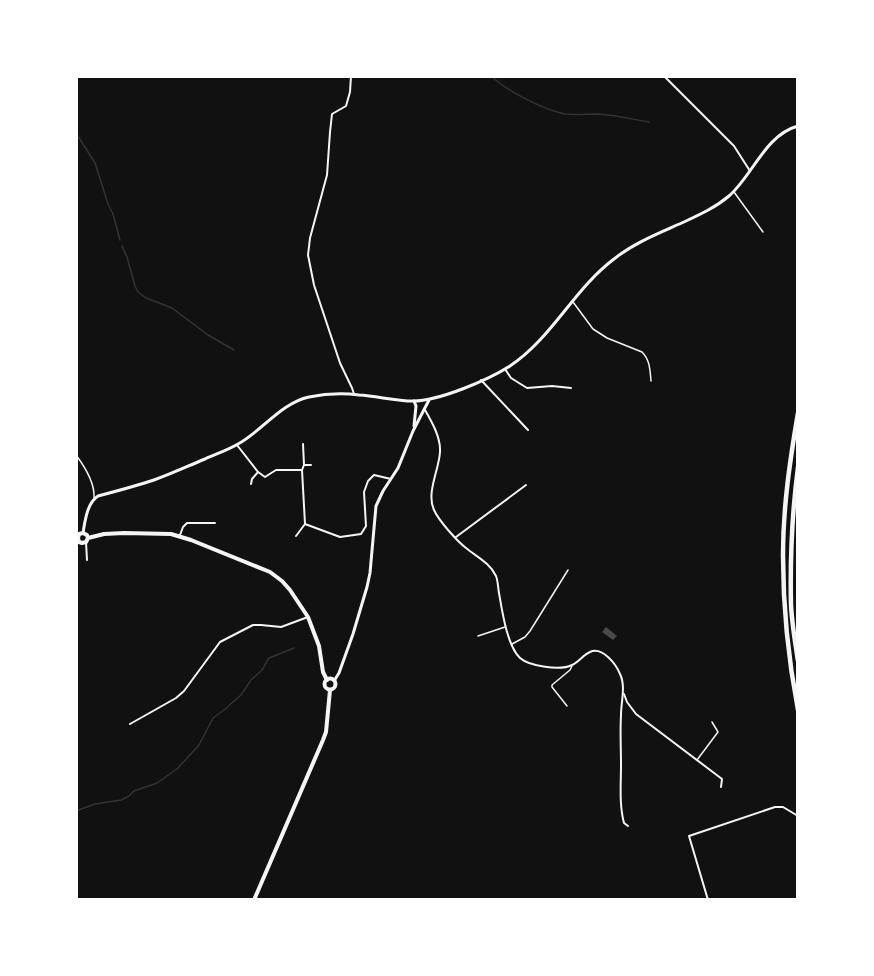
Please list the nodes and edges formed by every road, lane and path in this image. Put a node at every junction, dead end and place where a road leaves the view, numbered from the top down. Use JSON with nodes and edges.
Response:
{"nodes":[{"id":1,"x":351,"y":76,"type":"edge"},
{"id":2,"x":664,"y":76,"type":"edge"},
{"id":3,"x":798,"y":126,"type":"edge"},
{"id":4,"x":750,"y":171,"type":"junction"},
{"id":5,"x":734,"y":192,"type":"junction"},
{"id":6,"x":763,"y":232,"type":"dead end"},
{"id":7,"x":573,"y":301,"type":"junction"},
{"id":8,"x":505,"y":369,"type":"junction"},
{"id":9,"x":480,"y":380,"type":"junction"},
{"id":10,"x":651,"y":381,"type":"dead end"},
{"id":11,"x":571,"y":388,"type":"dead end"},
{"id":12,"x":354,"y":394,"type":"junction"},
{"id":13,"x":429,"y":400,"type":"junction"},
{"id":14,"x":414,"y":401,"type":"junction"},
{"id":15,"x":416,"y":409,"type":"junction"},
{"id":16,"x":422,"y":412,"type":"junction"},
{"id":17,"x":798,"y":413,"type":"edge"},
{"id":18,"x":432,"y":422,"type":"junction"},
{"id":19,"x":528,"y":429,"type":"dead end"},
{"id":20,"x":413,"y":431,"type":"junction"},
{"id":21,"x":303,"y":444,"type":"dead end"},
{"id":22,"x":237,"y":445,"type":"junction"},
{"id":23,"x":76,"y":455,"type":"edge"},
{"id":24,"x":304,"y":465,"type":"junction"},
{"id":25,"x":311,"y":465,"type":"dead end"},
{"id":26,"x":798,"y":467,"type":"edge"},
{"id":27,"x":302,"y":470,"type":"junction"},
{"id":28,"x":258,"y":472,"type":"junction"},
{"id":29,"x":391,"y":479,"type":"junction"},
{"id":30,"x":251,"y":484,"type":"dead end"},
{"id":31,"x":526,"y":485,"type":"dead end"},
{"id":32,"x":93,"y":499,"type":"junction"},
{"id":33,"x":215,"y":523,"type":"dead end"},
{"id":34,"x":304,"y":524,"type":"junction"},
{"id":35,"x":83,"y":533,"type":"junction"},
{"id":36,"x":180,"y":536,"type":"junction"},
{"id":37,"x":296,"y":536,"type":"dead end"},
{"id":38,"x":455,"y":537,"type":"junction"},
{"id":39,"x":77,"y":540,"type":"edge"},
{"id":40,"x":87,"y":540,"type":"junction"},
{"id":41,"x":87,"y":560,"type":"dead end"},
{"id":42,"x":568,"y":570,"type":"dead end"},
{"id":43,"x":308,"y":617,"type":"junction"},
{"id":44,"x":506,"y":627,"type":"junction"},
{"id":45,"x":478,"y":636,"type":"dead end"},
{"id":46,"x":512,"y":644,"type":"junction"},
{"id":47,"x":798,"y":661,"type":"edge"},
{"id":48,"x":573,"y":665,"type":"junction"},
{"id":49,"x":327,"y":680,"type":"junction"},
{"id":50,"x":334,"y":681,"type":"junction"},
{"id":51,"x":330,"y":690,"type":"junction"},
{"id":52,"x":622,"y":691,"type":"junction"},
{"id":53,"x":567,"y":706,"type":"dead end"},
{"id":54,"x":798,"y":710,"type":"edge"},
{"id":55,"x":712,"y":722,"type":"dead end"},
{"id":56,"x":130,"y":724,"type":"dead end"},
{"id":57,"x":697,"y":761,"type":"junction"},
{"id":58,"x":721,"y":787,"type":"dead end"},
{"id":59,"x":798,"y":816,"type":"edge"},
{"id":60,"x":628,"y":826,"type":"dead end"},
{"id":61,"x":254,"y":900,"type":"edge"},
{"id":62,"x":708,"y":900,"type":"edge"}],
"edges":[{"from":1,"to":12,"type":"street"},
{"from":2,"to":4,"type":"street"},
{"from":3,"to":4,"type":"street"},
{"from":4,"to":5,"type":"street"},
{"from":5,"to":6,"type":"lane"},
{"from":5,"to":7,"type":"street"},
{"from":7,"to":8,"type":"street"},
{"from":7,"to":10,"type":"lane"},
{"from":8,"to":9,"type":"street"},
{"from":8,"to":11,"type":"street"},
{"from":9,"to":13,"type":"street"},
{"from":9,"to":19,"type":"street"},
{"from":12,"to":14,"type":"street"},
{"from":12,"to":22,"type":"street"},
{"from":13,"to":14,"type":"street"},
{"from":13,"to":16,"type":"street"},
{"from":14,"to":15,"type":"street"},
{"from":15,"to":16,"type":"street"},
{"from":15,"to":20,"type":"street"},
{"from":16,"to":18,"type":"street"},
{"from":16,"to":18,"type":"street"},
{"from":16,"to":20,"type":"street"},
{"from":17,"to":54,"type":"highway"},
{"from":18,"to":38,"type":"street"},
{"from":20,"to":29,"type":"street"},
{"from":21,"to":24,"type":"street"},
{"from":22,"to":28,"type":"street"},
{"from":22,"to":32,"type":"street"},
{"from":23,"to":32,"type":"lane"},
{"from":24,"to":25,"type":"street"},
{"from":24,"to":27,"type":"street"},
{"from":26,"to":47,"type":"highway"},
{"from":27,"to":28,"type":"street"},
{"from":27,"to":34,"type":"street"},
{"from":28,"to":30,"type":"street"},
{"from":29,"to":34,"type":"street"},
{"from":29,"to":50,"type":"street"},
{"from":31,"to":38,"type":"street"},
{"from":32,"to":35,"type":"street"},
{"from":33,"to":36,"type":"street"},
{"from":34,"to":37,"type":"street"},
{"from":35,"to":39,"type":"main road"},
{"from":35,"to":40,"type":"main road"},
{"from":36,"to":40,"type":"main road"},
{"from":36,"to":43,"type":"main road"},
{"from":38,"to":44,"type":"street"},
{"from":39,"to":40,"type":"main road"},
{"from":40,"to":41,"type":"street"},
{"from":42,"to":46,"type":"lane"},
{"from":43,"to":49,"type":"main road"},
{"from":43,"to":56,"type":"street"},
{"from":44,"to":45,"type":"lane"},
{"from":44,"to":46,"type":"street"},
{"from":46,"to":48,"type":"street"},
{"from":48,"to":52,"type":"street"},
{"from":48,"to":53,"type":"lane"},
{"from":49,"to":50,"type":"main road"},
{"from":49,"to":51,"type":"main road"},
{"from":50,"to":51,"type":"main road"},
{"from":51,"to":61,"type":"main road"},
{"from":52,"to":57,"type":"street"},
{"from":52,"to":60,"type":"street"},
{"from":55,"to":57,"type":"lane"},
{"from":57,"to":58,"type":"street"},
{"from":59,"to":62,"type":"street"}]}
